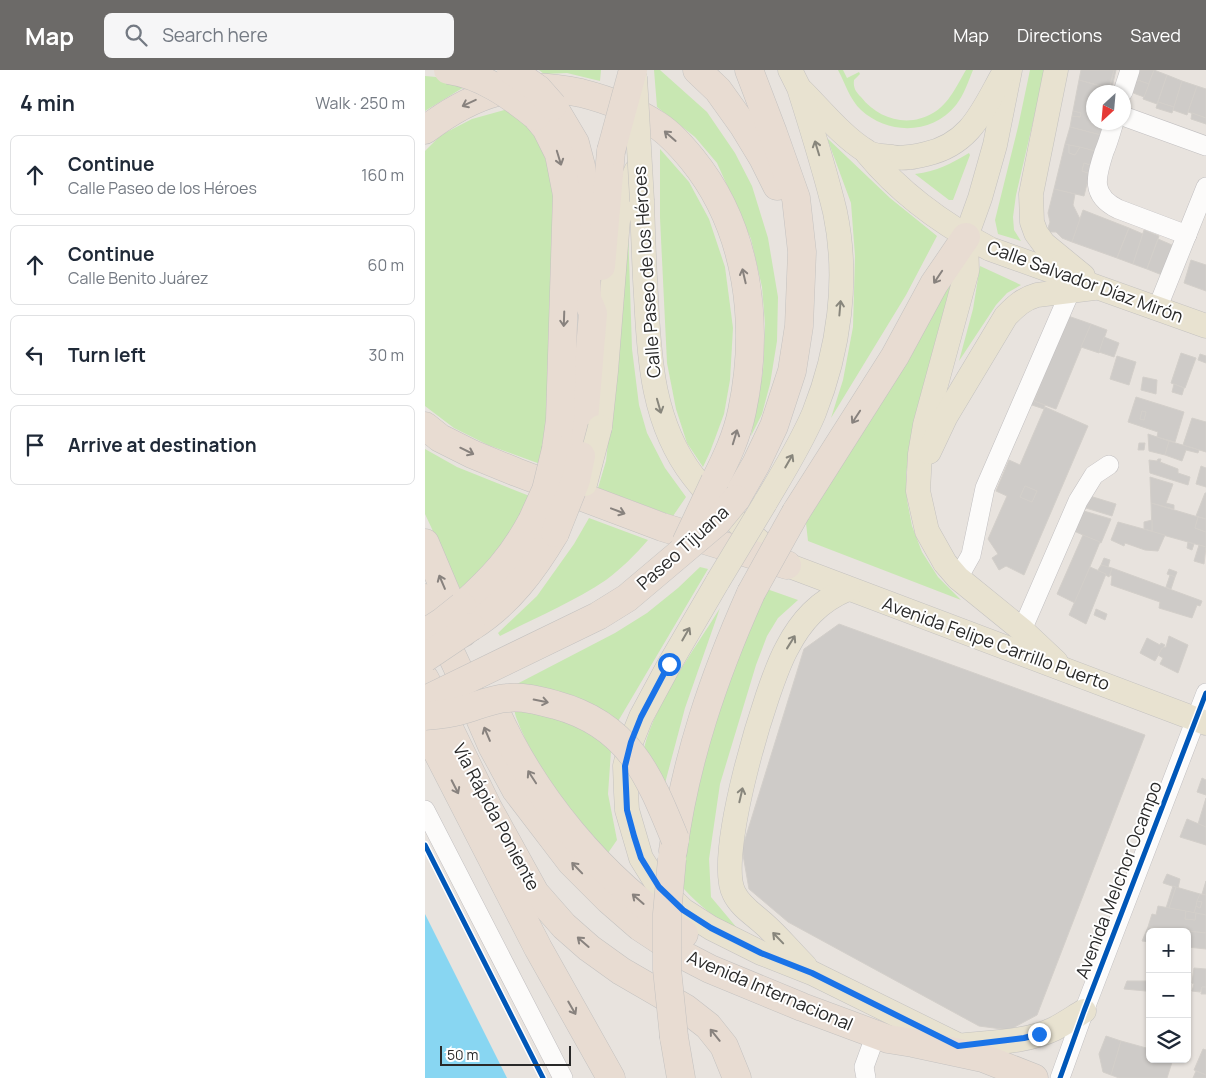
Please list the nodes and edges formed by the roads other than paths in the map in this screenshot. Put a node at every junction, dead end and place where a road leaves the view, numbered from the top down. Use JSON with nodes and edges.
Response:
{"nodes":[{"id":1,"x":448,"y":70,"type":"edge"},
{"id":2,"x":511,"y":70,"type":"edge"},
{"id":3,"x":634,"y":70,"type":"edge"},
{"id":4,"x":697,"y":70,"type":"edge"},
{"id":5,"x":749,"y":70,"type":"edge"},
{"id":6,"x":1006,"y":70,"type":"edge"},
{"id":7,"x":1010,"y":70,"type":"edge"},
{"id":8,"x":1056,"y":70,"type":"edge"},
{"id":9,"x":1130,"y":70,"type":"edge"},
{"id":10,"x":795,"y":79,"type":"edge"},
{"id":11,"x":1125,"y":85,"type":"edge"},
{"id":12,"x":544,"y":111,"type":"junction"},
{"id":13,"x":1131,"y":119,"type":"edge"},
{"id":14,"x":425,"y":130,"type":"edge"},
{"id":15,"x":1111,"y":130,"type":"edge"},
{"id":16,"x":1206,"y":146,"type":"edge"},
{"id":17,"x":867,"y":153,"type":"junction"},
{"id":18,"x":639,"y":163,"type":"junction"},
{"id":19,"x":1206,"y":187,"type":"edge"},
{"id":20,"x":1195,"y":227,"type":"edge"},
{"id":21,"x":966,"y":237,"type":"junction"},
{"id":22,"x":802,"y":252,"type":"junction"},
{"id":23,"x":1098,"y":288,"type":"junction"},
{"id":24,"x":1070,"y":292,"type":"junction"},
{"id":25,"x":1157,"y":309,"type":"junction"},
{"id":26,"x":593,"y":313,"type":"junction"},
{"id":27,"x":1206,"y":326,"type":"edge"},
{"id":28,"x":425,"y":426,"type":"edge"},
{"id":29,"x":569,"y":452,"type":"junction"},
{"id":30,"x":1109,"y":465,"type":"dead end"},
{"id":31,"x":920,"y":475,"type":"junction"},
{"id":32,"x":549,"y":533,"type":"junction"},
{"id":33,"x":425,"y":543,"type":"edge"},
{"id":34,"x":683,"y":551,"type":"junction"},
{"id":35,"x":787,"y":565,"type":"junction"},
{"id":36,"x":958,"y":578,"type":"junction"},
{"id":37,"x":848,"y":589,"type":"junction"},
{"id":38,"x":425,"y":598,"type":"edge"},
{"id":39,"x":470,"y":624,"type":"junction"},
{"id":40,"x":1022,"y":630,"type":"junction"},
{"id":41,"x":425,"y":633,"type":"edge"},
{"id":42,"x":425,"y":658,"type":"edge"},
{"id":43,"x":425,"y":668,"type":"edge"},
{"id":44,"x":1064,"y":670,"type":"junction"},
{"id":45,"x":425,"y":678,"type":"edge"},
{"id":46,"x":1206,"y":693,"type":"edge"},
{"id":47,"x":425,"y":700,"type":"edge"},
{"id":48,"x":425,"y":716,"type":"edge"},
{"id":49,"x":1201,"y":721,"type":"edge"},
{"id":50,"x":425,"y":728,"type":"edge"},
{"id":51,"x":425,"y":810,"type":"edge"},
{"id":52,"x":673,"y":849,"type":"junction"},
{"id":53,"x":812,"y":973,"type":"junction"},
{"id":54,"x":1084,"y":1011,"type":"junction"},
{"id":55,"x":876,"y":1034,"type":"junction"},
{"id":56,"x":913,"y":1043,"type":"junction"},
{"id":57,"x":958,"y":1046,"type":"junction"},
{"id":58,"x":995,"y":1067,"type":"edge"},
{"id":59,"x":563,"y":1078,"type":"edge"},
{"id":60,"x":611,"y":1078,"type":"edge"},
{"id":61,"x":681,"y":1078,"type":"edge"},
{"id":62,"x":737,"y":1078,"type":"edge"},
{"id":63,"x":866,"y":1078,"type":"edge"},
{"id":64,"x":1034,"y":1078,"type":"edge"},
{"id":65,"x":1060,"y":1078,"type":"edge"}],
"edges":[{"from":1,"to":12,"type":"highway","bridge":true},
{"from":2,"to":12,"type":"highway","bridge":true},
{"from":3,"to":18,"type":"main road","name":"Calle Paseo de los Héroes","bridge":true},
{"from":3,"to":26,"type":"highway","bridge":true},
{"from":4,"to":22,"type":"highway"},
{"from":5,"to":22,"type":"highway"},
{"from":6,"to":17,"type":"main road"},
{"from":7,"to":21,"type":"main road"},
{"from":8,"to":23,"type":"main road"},
{"from":9,"to":11,"type":"street"},
{"from":10,"to":17,"type":"main road","name":"Calle Salvador Díaz Mirón"},
{"from":53,"to":10,"type":"main road","one_way":true,"bridge":true},
{"from":12,"to":26,"type":"highway"},
{"from":12,"to":29,"type":"highway","one_way":true},
{"from":13,"to":16,"type":"street"},
{"from":34,"to":14,"type":"highway","one_way":true,"bridge":true},
{"from":15,"to":20,"type":"street"},
{"from":17,"to":21,"type":"main road","name":"Calle Salvador Díaz Mirón"},
{"from":18,"to":32,"type":"main road","bridge":true},
{"from":18,"to":35,"type":"main road","name":"Calle Paseo de los Héroes","one_way":true,"bridge":true},
{"from":19,"to":20,"type":"street"},
{"from":20,"to":25,"type":"street"},
{"from":21,"to":23,"type":"main road","name":"Calle Salvador Díaz Mirón"},
{"from":21,"to":31,"type":"main road"},
{"from":21,"to":52,"type":"highway","one_way":true,"bridge":true},
{"from":22,"to":34,"type":"highway","name":"Paseo Tijuana","bridge":true},
{"from":23,"to":24,"type":"main road"},
{"from":23,"to":25,"type":"main road","name":"Calle Salvador Díaz Mirón"},
{"from":24,"to":31,"type":"main road"},
{"from":24,"to":36,"type":"street"},
{"from":25,"to":27,"type":"main road","name":"Calle Salvador Díaz Mirón"},
{"from":26,"to":29,"type":"highway"},
{"from":28,"to":35,"type":"highway","one_way":true},
{"from":29,"to":32,"type":"highway","bridge":true},
{"from":30,"to":40,"type":"street"},
{"from":31,"to":36,"type":"main road"},
{"from":32,"to":39,"type":"highway"},
{"from":32,"to":39,"type":"main road"},
{"from":56,"to":33,"type":"highway","one_way":true},
{"from":34,"to":47,"type":"highway","name":"Paseo Tijuana","bridge":true},
{"from":35,"to":37,"type":"main road","name":"Avenida Felipe Carrillo Puerto"},
{"from":36,"to":40,"type":"main road"},
{"from":37,"to":44,"type":"main road","name":"Avenida Felipe Carrillo Puerto"},
{"from":53,"to":37,"type":"main road","one_way":true},
{"from":55,"to":38,"type":"highway","name":"Avenida Internacional","one_way":true},
{"from":39,"to":41,"type":"highway","bridge":true},
{"from":39,"to":42,"type":"highway","bridge":true},
{"from":39,"to":43,"type":"main road"},
{"from":40,"to":44,"type":"main road"},
{"from":44,"to":49,"type":"main road","name":"Avenida Felipe Carrillo Puerto"},
{"from":62,"to":45,"type":"highway","name":"Vía Rápida Poniente","one_way":true},
{"from":46,"to":49,"type":"street","name":"Avenida Melchor Ocampo"},
{"from":48,"to":52,"type":"highway","one_way":true,"bridge":true},
{"from":49,"to":54,"type":"street","name":"Avenida Melchor Ocampo"},
{"from":50,"to":60,"type":"highway","one_way":true},
{"from":51,"to":59,"type":"street"},
{"from":52,"to":61,"type":"highway","bridge":true},
{"from":53,"to":57,"type":"main road"},
{"from":54,"to":57,"type":"main road"},
{"from":54,"to":65,"type":"street","name":"Avenida Melchor Ocampo"},
{"from":55,"to":56,"type":"highway","name":"Avenida Internacional"},
{"from":55,"to":63,"type":"street"},
{"from":56,"to":58,"type":"highway","name":"Avenida Internacional"},
{"from":57,"to":58,"type":"main road"},
{"from":58,"to":64,"type":"highway","name":"Avenida Internacional"}]}
